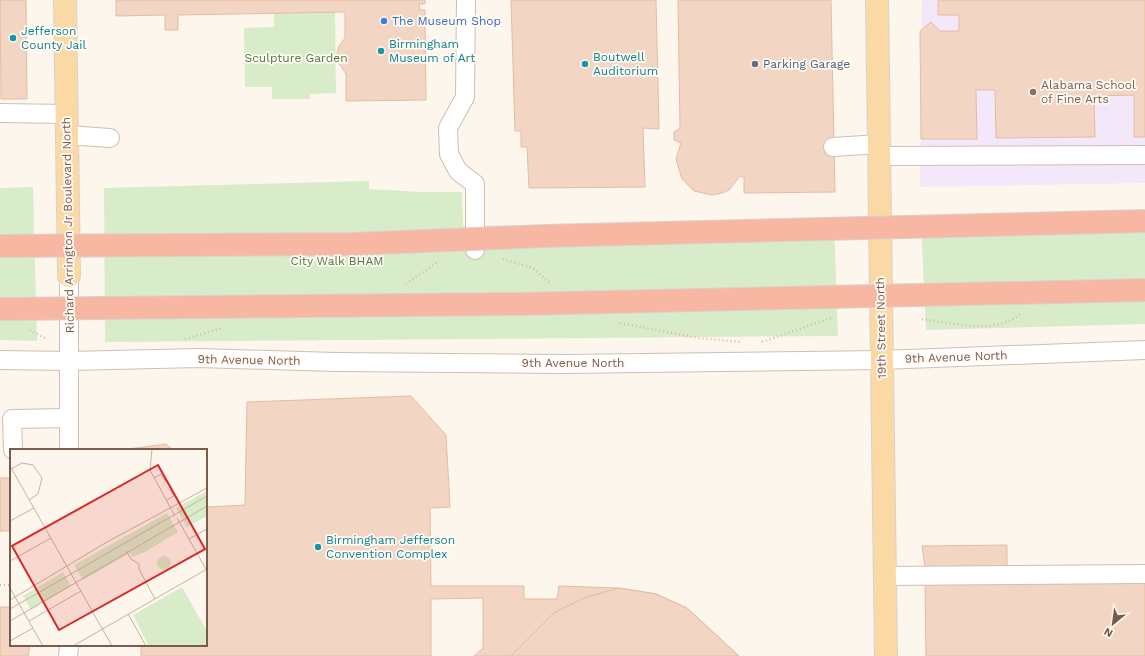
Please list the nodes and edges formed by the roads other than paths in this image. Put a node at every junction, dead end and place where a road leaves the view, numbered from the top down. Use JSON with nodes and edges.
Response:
{"nodes":[{"id":1,"x":65,"y":0,"type":"edge"},
{"id":2,"x":466,"y":0,"type":"edge"},
{"id":3,"x":877,"y":0,"type":"edge"},
{"id":4,"x":0,"y":114,"type":"edge"},
{"id":5,"x":67,"y":114,"type":"junction"},
{"id":6,"x":67,"y":136,"type":"junction"},
{"id":7,"x":110,"y":138,"type":"dead end"},
{"id":8,"x":833,"y":147,"type":"dead end"},
{"id":9,"x":879,"y":150,"type":"junction"},
{"id":10,"x":1145,"y":155,"type":"edge"},
{"id":11,"x":1145,"y":221,"type":"edge"},
{"id":12,"x":0,"y":246,"type":"edge"},
{"id":13,"x":475,"y":250,"type":"dead end"},
{"id":14,"x":69,"y":276,"type":"joint"},
{"id":15,"x":1145,"y":290,"type":"edge"},
{"id":16,"x":0,"y":309,"type":"edge"},
{"id":17,"x":1145,"y":350,"type":"edge"},
{"id":18,"x":0,"y":360,"type":"edge"},
{"id":19,"x":882,"y":360,"type":"junction"},
{"id":20,"x":68,"y":361,"type":"junction"},
{"id":21,"x":69,"y":418,"type":"junction"},
{"id":22,"x":13,"y":449,"type":"edge"},
{"id":23,"x":69,"y":449,"type":"edge"},
{"id":24,"x":1145,"y":574,"type":"edge"},
{"id":25,"x":885,"y":576,"type":"junction"},
{"id":26,"x":69,"y":646,"type":"edge"},
{"id":27,"x":68,"y":656,"type":"edge"},
{"id":28,"x":886,"y":656,"type":"edge"}],
"edges":[{"from":1,"to":5,"type":"main road","name":"Richard Arrington Jr Boulevard North"},
{"from":2,"to":13,"type":"street"},
{"from":3,"to":9,"type":"main road","name":"19th Street North"},
{"from":4,"to":5,"type":"street"},
{"from":5,"to":6,"type":"main road","name":"Richard Arrington Jr Boulevard North"},
{"from":6,"to":7,"type":"street"},
{"from":6,"to":14,"type":"main road","name":"Richard Arrington Jr Boulevard North"},
{"from":8,"to":9,"type":"street"},
{"from":9,"to":10,"type":"street"},
{"from":9,"to":19,"type":"main road","name":"19th Street North"},
{"from":11,"to":12,"type":"highway","bridge":true},
{"from":14,"to":20,"type":"street","name":"Richard Arrington Jr Boulevard North"},
{"from":15,"to":16,"type":"highway","bridge":true},
{"from":17,"to":19,"type":"street","name":"9th Avenue North"},
{"from":18,"to":20,"type":"street","name":"9th Avenue North"},
{"from":19,"to":20,"type":"street","name":"9th Avenue North"},
{"from":19,"to":25,"type":"main road","name":"19th Street North"},
{"from":20,"to":21,"type":"street","name":"Richard Arrington Jr Boulevard North"},
{"from":21,"to":22,"type":"street"},
{"from":21,"to":23,"type":"street","name":"Richard Arrington Jr Boulevard North"},
{"from":24,"to":25,"type":"street"},
{"from":25,"to":28,"type":"main road","name":"19th Street North"},
{"from":26,"to":27,"type":"street"}]}
